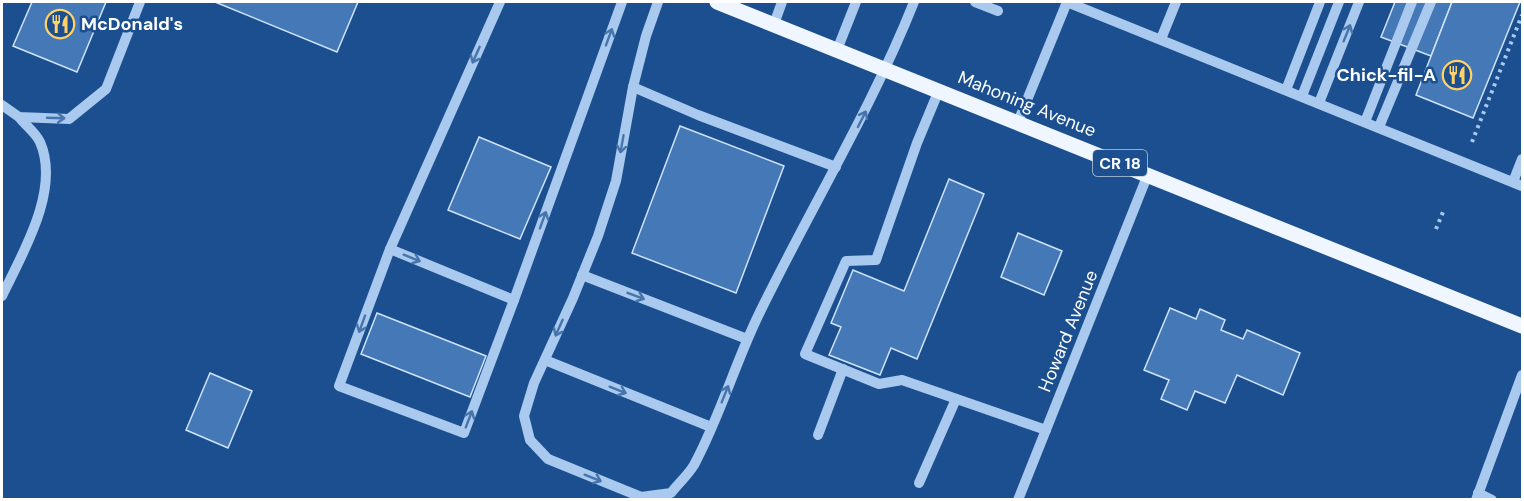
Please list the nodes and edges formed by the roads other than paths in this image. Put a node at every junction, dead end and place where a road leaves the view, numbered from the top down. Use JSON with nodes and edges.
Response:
{"nodes":[{"id":1,"x":140,"y":2,"type":"edge"},
{"id":2,"x":500,"y":2,"type":"edge"},
{"id":3,"x":622,"y":2,"type":"edge"},
{"id":4,"x":658,"y":2,"type":"edge"},
{"id":5,"x":782,"y":2,"type":"edge"},
{"id":6,"x":856,"y":2,"type":"edge"},
{"id":7,"x":915,"y":2,"type":"edge"},
{"id":8,"x":975,"y":2,"type":"edge"},
{"id":9,"x":1067,"y":2,"type":"edge"},
{"id":10,"x":1176,"y":2,"type":"edge"},
{"id":11,"x":1320,"y":2,"type":"edge"},
{"id":12,"x":1339,"y":2,"type":"edge"},
{"id":13,"x":1359,"y":2,"type":"edge"},
{"id":14,"x":1412,"y":2,"type":"edge"},
{"id":15,"x":1431,"y":2,"type":"edge"},
{"id":16,"x":723,"y":3,"type":"edge"},
{"id":17,"x":998,"y":11,"type":"dead end"},
{"id":18,"x":774,"y":24,"type":"junction"},
{"id":19,"x":1161,"y":39,"type":"junction"},
{"id":20,"x":837,"y":50,"type":"junction"},
{"id":21,"x":886,"y":69,"type":"junction"},
{"id":22,"x":633,"y":87,"type":"junction"},
{"id":23,"x":939,"y":90,"type":"junction"},
{"id":24,"x":1286,"y":90,"type":"junction"},
{"id":25,"x":1302,"y":96,"type":"junction"},
{"id":26,"x":1319,"y":103,"type":"junction"},
{"id":27,"x":2,"y":105,"type":"edge"},
{"id":28,"x":19,"y":117,"type":"junction"},
{"id":29,"x":1018,"y":122,"type":"junction"},
{"id":30,"x":1365,"y":122,"type":"junction"},
{"id":31,"x":1378,"y":128,"type":"junction"},
{"id":32,"x":1522,"y":159,"type":"edge"},
{"id":33,"x":836,"y":167,"type":"junction"},
{"id":34,"x":1148,"y":174,"type":"junction"},
{"id":35,"x":1518,"y":184,"type":"edge"},
{"id":36,"x":390,"y":249,"type":"junction"},
{"id":37,"x":582,"y":275,"type":"junction"},
{"id":38,"x":2,"y":296,"type":"edge"},
{"id":39,"x":514,"y":300,"type":"junction"},
{"id":40,"x":1522,"y":326,"type":"edge"},
{"id":41,"x":747,"y":339,"type":"junction"},
{"id":42,"x":545,"y":360,"type":"junction"},
{"id":43,"x":843,"y":369,"type":"junction"},
{"id":44,"x":1522,"y":375,"type":"edge"},
{"id":45,"x":956,"y":399,"type":"junction"},
{"id":46,"x":711,"y":427,"type":"junction"},
{"id":47,"x":1046,"y":430,"type":"junction"},
{"id":48,"x":818,"y":435,"type":"dead end"},
{"id":49,"x":919,"y":483,"type":"dead end"},
{"id":50,"x":1477,"y":496,"type":"edge"},
{"id":51,"x":1018,"y":500,"type":"edge"},
{"id":52,"x":1492,"y":500,"type":"edge"}],
"edges":[{"from":28,"to":1,"type":"street","one_way":true},
{"from":2,"to":36,"type":"street","one_way":true},
{"from":39,"to":3,"type":"street","one_way":true},
{"from":4,"to":22,"type":"street"},
{"from":5,"to":18,"type":"street"},
{"from":6,"to":20,"type":"street"},
{"from":7,"to":21,"type":"street"},
{"from":8,"to":17,"type":"street"},
{"from":9,"to":19,"type":"street"},
{"from":9,"to":29,"type":"street"},
{"from":10,"to":19,"type":"street"},
{"from":11,"to":24,"type":"street"},
{"from":12,"to":25,"type":"street"},
{"from":26,"to":13,"type":"street","one_way":true},
{"from":14,"to":30,"type":"street"},
{"from":15,"to":31,"type":"street"},
{"from":16,"to":18,"type":"main road","name":"Mahoning Avenue","number":"CR 18"},
{"from":18,"to":20,"type":"main road","name":"Mahoning Avenue","number":"CR 18"},
{"from":19,"to":24,"type":"street"},
{"from":20,"to":21,"type":"main road","name":"Mahoning Avenue","number":"CR 18"},
{"from":21,"to":23,"type":"main road","name":"Mahoning Avenue","number":"CR 18"},
{"from":33,"to":21,"type":"street","one_way":true},
{"from":22,"to":33,"type":"street"},
{"from":22,"to":37,"type":"street","one_way":true},
{"from":23,"to":29,"type":"main road","name":"Mahoning Avenue","number":"CR 18"},
{"from":23,"to":43,"type":"street"},
{"from":24,"to":25,"type":"street"},
{"from":25,"to":26,"type":"street"},
{"from":26,"to":30,"type":"street"},
{"from":27,"to":28,"type":"street"},
{"from":28,"to":38,"type":"street"},
{"from":29,"to":34,"type":"main road","name":"Mahoning Avenue","number":"CR 18"},
{"from":30,"to":31,"type":"street"},
{"from":31,"to":35,"type":"street"},
{"from":32,"to":35,"type":"street"},
{"from":33,"to":41,"type":"street"},
{"from":34,"to":40,"type":"main road","name":"Mahoning Avenue","number":"CR 18"},
{"from":34,"to":47,"type":"street","name":"Howard Avenue"},
{"from":36,"to":39,"type":"street","one_way":true},
{"from":36,"to":39,"type":"street","one_way":true},
{"from":37,"to":41,"type":"street","one_way":true},
{"from":37,"to":42,"type":"street","one_way":true},
{"from":46,"to":41,"type":"street","one_way":true},
{"from":42,"to":46,"type":"street","one_way":true},
{"from":42,"to":46,"type":"street","one_way":true},
{"from":43,"to":45,"type":"street"},
{"from":43,"to":48,"type":"street"},
{"from":44,"to":50,"type":"street"},
{"from":45,"to":47,"type":"street"},
{"from":45,"to":49,"type":"street"},
{"from":47,"to":51,"type":"street","name":"Howard Avenue"},
{"from":50,"to":52,"type":"street"}]}
